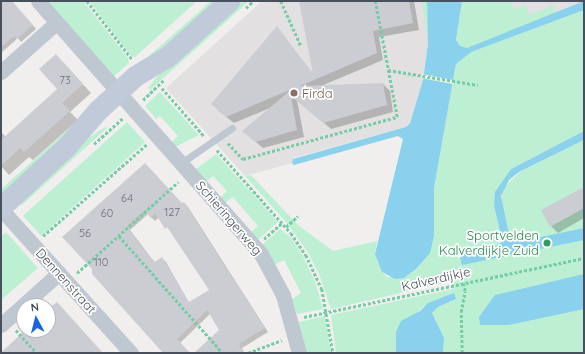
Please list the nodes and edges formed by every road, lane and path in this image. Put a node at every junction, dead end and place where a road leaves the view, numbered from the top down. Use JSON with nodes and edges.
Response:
{"nodes":[{"id":1,"x":38,"y":1,"type":"edge"},
{"id":2,"x":87,"y":1,"type":"edge"},
{"id":3,"x":229,"y":1,"type":"edge"},
{"id":4,"x":280,"y":1,"type":"edge"},
{"id":5,"x":375,"y":1,"type":"edge"},
{"id":6,"x":56,"y":23,"type":"junction"},
{"id":7,"x":301,"y":46,"type":"dead end"},
{"id":8,"x":137,"y":64,"type":"dead end"},
{"id":9,"x":388,"y":70,"type":"junction"},
{"id":10,"x":1,"y":72,"type":"edge"},
{"id":11,"x":478,"y":86,"type":"dead end"},
{"id":12,"x":162,"y":88,"type":"dead end"},
{"id":13,"x":122,"y":97,"type":"junction"},
{"id":14,"x":232,"y":128,"type":"dead end"},
{"id":15,"x":156,"y":136,"type":"junction"},
{"id":16,"x":220,"y":136,"type":"junction"},
{"id":17,"x":210,"y":142,"type":"junction"},
{"id":18,"x":181,"y":163,"type":"junction"},
{"id":19,"x":180,"y":180,"type":"dead end"},
{"id":20,"x":1,"y":208,"type":"edge"},
{"id":21,"x":298,"y":216,"type":"dead end"},
{"id":22,"x":282,"y":223,"type":"junction"},
{"id":23,"x":286,"y":227,"type":"junction"},
{"id":24,"x":119,"y":236,"type":"junction"},
{"id":25,"x":33,"y":245,"type":"junction"},
{"id":26,"x":255,"y":247,"type":"junction"},
{"id":27,"x":584,"y":258,"type":"edge"},
{"id":28,"x":59,"y":273,"type":"junction"},
{"id":29,"x":76,"y":274,"type":"dead end"},
{"id":30,"x":462,"y":283,"type":"junction"},
{"id":31,"x":327,"y":312,"type":"junction"},
{"id":32,"x":292,"y":319,"type":"junction"},
{"id":33,"x":8,"y":327,"type":"edge"},
{"id":34,"x":283,"y":339,"type":"dead end"},
{"id":35,"x":37,"y":353,"type":"edge"},
{"id":36,"x":131,"y":353,"type":"edge"},
{"id":37,"x":223,"y":353,"type":"edge"},
{"id":38,"x":248,"y":353,"type":"edge"},
{"id":39,"x":299,"y":353,"type":"edge"},
{"id":40,"x":334,"y":353,"type":"edge"},
{"id":41,"x":462,"y":353,"type":"edge"}],
"edges":[{"from":1,"to":6,"type":"street","name":"Schieringerweg"},
{"from":2,"to":8,"type":"path"},
{"from":3,"to":13,"type":"main road"},
{"from":4,"to":7,"type":"path"},
{"from":5,"to":9,"type":"path"},
{"from":6,"to":10,"type":"street"},
{"from":6,"to":13,"type":"street","name":"Schieringerweg"},
{"from":9,"to":11,"type":"path"},
{"from":9,"to":16,"type":"path"},
{"from":12,"to":17,"type":"path"},
{"from":13,"to":15,"type":"street","name":"Schieringerweg"},
{"from":13,"to":20,"type":"main road"},
{"from":14,"to":16,"type":"lane"},
{"from":15,"to":18,"type":"street","name":"Schieringerweg"},
{"from":15,"to":25,"type":"path"},
{"from":16,"to":17,"type":"lane"},
{"from":17,"to":18,"type":"lane"},
{"from":17,"to":22,"type":"path"},
{"from":18,"to":26,"type":"street","name":"Schieringerweg"},
{"from":19,"to":24,"type":"path"},
{"from":20,"to":25,"type":"street","name":"Dennenstraat"},
{"from":21,"to":23,"type":"path"},
{"from":22,"to":23,"type":"path"},
{"from":22,"to":26,"type":"path"},
{"from":23,"to":31,"type":"path"},
{"from":24,"to":29,"type":"path"},
{"from":24,"to":37,"type":"path"},
{"from":25,"to":28,"type":"street","name":"Dennenstraat"},
{"from":26,"to":32,"type":"street","name":"Schieringerweg"},
{"from":27,"to":30,"type":"path","name":"Kalverdijkje"},
{"from":28,"to":33,"type":"street"},
{"from":28,"to":36,"type":"street","name":"Dennenstraat"},
{"from":30,"to":31,"type":"path","name":"Kalverdijkje"},
{"from":30,"to":41,"type":"path"},
{"from":31,"to":32,"type":"path","name":"Kalverdijkje"},
{"from":31,"to":40,"type":"path"},
{"from":32,"to":39,"type":"street","name":"Schieringerweg"},
{"from":33,"to":35,"type":"path"},
{"from":34,"to":38,"type":"path"}]}
